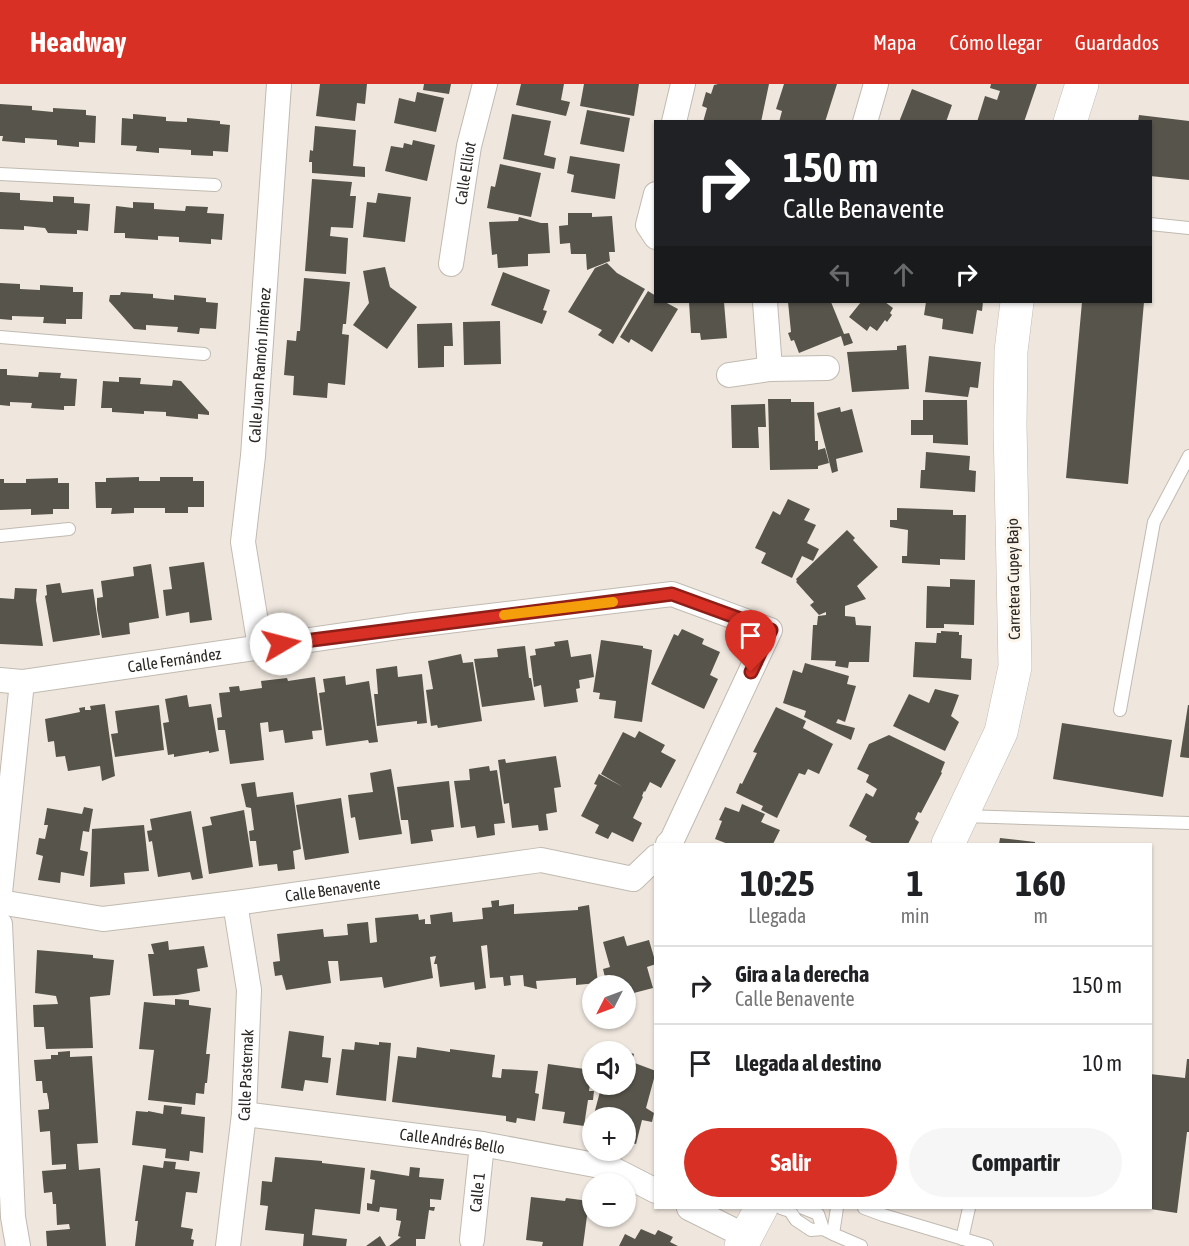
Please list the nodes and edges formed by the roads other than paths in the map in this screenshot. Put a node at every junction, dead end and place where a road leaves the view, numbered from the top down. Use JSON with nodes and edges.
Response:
{"nodes":[{"id":1,"x":279,"y":84,"type":"edge"},
{"id":2,"x":485,"y":84,"type":"edge"},
{"id":3,"x":683,"y":84,"type":"edge"},
{"id":4,"x":876,"y":84,"type":"edge"},
{"id":5,"x":1082,"y":84,"type":"edge"},
{"id":6,"x":674,"y":120,"type":"edge"},
{"id":7,"x":866,"y":120,"type":"edge"},
{"id":8,"x":1071,"y":120,"type":"edge"},
{"id":9,"x":0,"y":174,"type":"edge"},
{"id":10,"x":215,"y":185,"type":"dead end"},
{"id":11,"x":654,"y":202,"type":"edge"},
{"id":12,"x":1152,"y":224,"type":"edge"},
{"id":13,"x":1189,"y":228,"type":"edge"},
{"id":14,"x":654,"y":234,"type":"edge"},
{"id":15,"x":451,"y":264,"type":"dead end"},
{"id":16,"x":765,"y":303,"type":"edge"},
{"id":17,"x":1017,"y":303,"type":"edge"},
{"id":18,"x":0,"y":337,"type":"edge"},
{"id":19,"x":204,"y":354,"type":"dead end"},
{"id":20,"x":827,"y":368,"type":"dead end"},
{"id":21,"x":770,"y":369,"type":"junction"},
{"id":22,"x":729,"y":375,"type":"dead end"},
{"id":23,"x":1189,"y":456,"type":"edge"},
{"id":24,"x":69,"y":529,"type":"dead end"},
{"id":25,"x":0,"y":536,"type":"edge"},
{"id":26,"x":260,"y":647,"type":"junction"},
{"id":27,"x":11,"y":681,"type":"edge"},
{"id":28,"x":1120,"y":710,"type":"dead end"},
{"id":29,"x":962,"y":816,"type":"junction"},
{"id":30,"x":1189,"y":823,"type":"edge"},
{"id":31,"x":669,"y":843,"type":"edge"},
{"id":32,"x":948,"y":843,"type":"edge"},
{"id":33,"x":654,"y":859,"type":"edge"},
{"id":34,"x":0,"y":893,"type":"edge"},
{"id":35,"x":0,"y":902,"type":"edge"},
{"id":36,"x":235,"y":903,"type":"junction"},
{"id":37,"x":0,"y":924,"type":"edge"},
{"id":38,"x":244,"y":1114,"type":"junction"},
{"id":39,"x":482,"y":1144,"type":"junction"},
{"id":40,"x":654,"y":1190,"type":"edge"},
{"id":41,"x":690,"y":1209,"type":"edge"},
{"id":42,"x":786,"y":1209,"type":"edge"},
{"id":43,"x":792,"y":1209,"type":"edge"},
{"id":44,"x":837,"y":1209,"type":"edge"},
{"id":45,"x":867,"y":1209,"type":"edge"},
{"id":46,"x":904,"y":1209,"type":"edge"},
{"id":47,"x":969,"y":1209,"type":"edge"},
{"id":48,"x":899,"y":1220,"type":"junction"},
{"id":49,"x":828,"y":1232,"type":"junction"},
{"id":50,"x":962,"y":1239,"type":"junction"},
{"id":51,"x":472,"y":1240,"type":"dead end"},
{"id":52,"x":743,"y":1241,"type":"edge"},
{"id":53,"x":18,"y":1246,"type":"edge"},
{"id":54,"x":228,"y":1246,"type":"edge"},
{"id":55,"x":861,"y":1246,"type":"edge"},
{"id":56,"x":987,"y":1246,"type":"edge"}],
"edges":[{"from":1,"to":26,"type":"street","name":"Calle Juan Ramón Jiménez"},
{"from":2,"to":15,"type":"street","name":"Calle Elliot"},
{"from":3,"to":6,"type":"street"},
{"from":4,"to":7,"type":"street"},
{"from":5,"to":8,"type":"street"},
{"from":9,"to":10,"type":"lane"},
{"from":11,"to":14,"type":"street"},
{"from":12,"to":13,"type":"lane"},
{"from":16,"to":21,"type":"street"},
{"from":17,"to":29,"type":"street","name":"Carretera Cupey Bajo"},
{"from":18,"to":19,"type":"lane"},
{"from":20,"to":21,"type":"street"},
{"from":21,"to":22,"type":"street"},
{"from":23,"to":28,"type":"lane"},
{"from":24,"to":25,"type":"lane"},
{"from":26,"to":27,"type":"street","name":"Calle Fernández"},
{"from":26,"to":31,"type":"street","name":"Calle Fernández"},
{"from":27,"to":34,"type":"street"},
{"from":29,"to":30,"type":"lane"},
{"from":29,"to":32,"type":"street","name":"Carretera Cupey Bajo"},
{"from":33,"to":36,"type":"street","name":"Calle Benavente"},
{"from":35,"to":36,"type":"street","name":"Calle Benavente"},
{"from":36,"to":38,"type":"street","name":"Calle Pasternak"},
{"from":37,"to":53,"type":"street"},
{"from":38,"to":39,"type":"street","name":"Calle Andrés Bello"},
{"from":38,"to":54,"type":"street","name":"Calle Pasternak"},
{"from":39,"to":40,"type":"street","name":"Calle Andrés Bello"},
{"from":39,"to":51,"type":"street","name":"Calle 1"},
{"from":41,"to":52,"type":"street"},
{"from":42,"to":52,"type":"street"},
{"from":43,"to":49,"type":"lane"},
{"from":44,"to":49,"type":"lane"},
{"from":45,"to":48,"type":"lane"},
{"from":46,"to":48,"type":"lane"},
{"from":47,"to":50,"type":"lane"},
{"from":48,"to":50,"type":"lane"},
{"from":49,"to":55,"type":"lane"},
{"from":50,"to":56,"type":"lane"}]}
